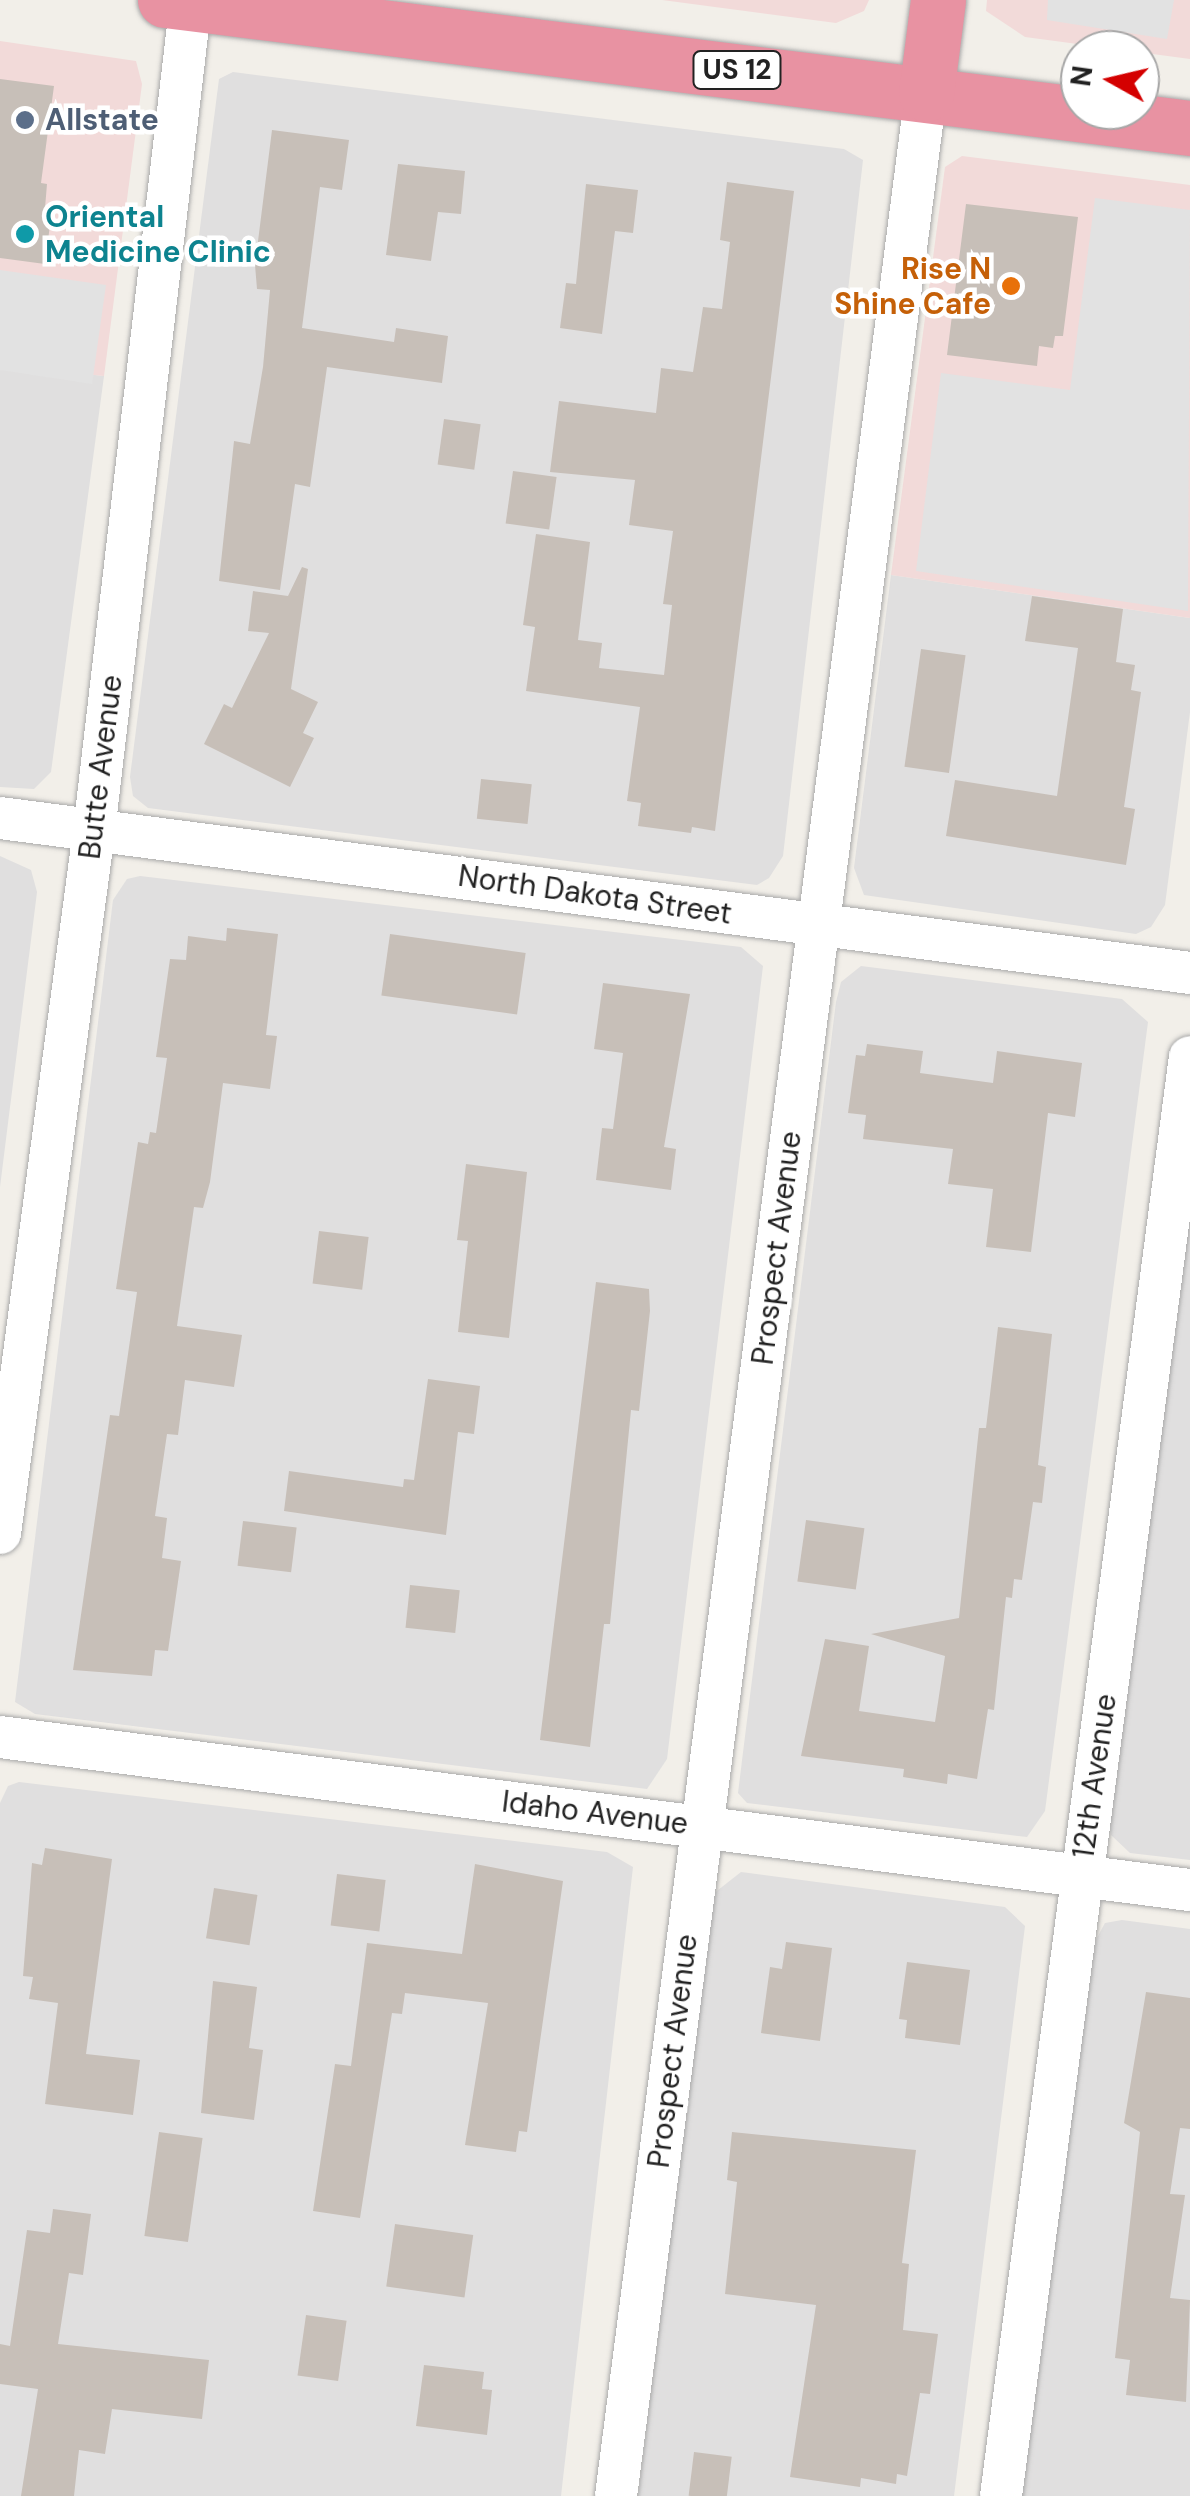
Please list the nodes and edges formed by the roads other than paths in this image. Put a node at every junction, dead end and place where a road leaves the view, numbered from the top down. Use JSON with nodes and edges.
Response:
{"nodes":[{"id":1,"x":938,"y":0,"type":"edge"},
{"id":2,"x":182,"y":1,"type":"edge"},
{"id":3,"x":926,"y":94,"type":"junction"},
{"id":4,"x":1190,"y":128,"type":"edge"},
{"id":5,"x":0,"y":818,"type":"edge"},
{"id":6,"x":94,"y":830,"type":"junction"},
{"id":7,"x":819,"y":925,"type":"junction"},
{"id":8,"x":1190,"y":973,"type":"edge"},
{"id":9,"x":1190,"y":1057,"type":"edge"},
{"id":10,"x":0,"y":1533,"type":"edge"},
{"id":11,"x":0,"y":1737,"type":"edge"},
{"id":12,"x":702,"y":1826,"type":"junction"},
{"id":13,"x":1082,"y":1878,"type":"junction"},
{"id":14,"x":1190,"y":1890,"type":"edge"},
{"id":15,"x":616,"y":2496,"type":"edge"},
{"id":16,"x":1001,"y":2496,"type":"edge"}],
"edges":[{"from":1,"to":3,"type":"highway","name":"Prospect Avenue"},
{"from":2,"to":3,"type":"highway","number":"US 12"},
{"from":2,"to":6,"type":"street","name":"Butte Avenue"},
{"from":3,"to":4,"type":"highway"},
{"from":3,"to":7,"type":"street","name":"Prospect Avenue"},
{"from":5,"to":6,"type":"street","name":"North Dakota Street"},
{"from":6,"to":7,"type":"street","name":"North Dakota Street"},
{"from":6,"to":10,"type":"street","name":"Butte Avenue"},
{"from":7,"to":8,"type":"street","name":"North Dakota Street"},
{"from":7,"to":12,"type":"street","name":"Prospect Avenue"},
{"from":9,"to":13,"type":"street","name":"12th Avenue"},
{"from":11,"to":12,"type":"street","name":"Idaho Avenue"},
{"from":12,"to":13,"type":"street","name":"Idaho Avenue"},
{"from":12,"to":15,"type":"street","name":"Prospect Avenue"},
{"from":13,"to":14,"type":"street","name":"Idaho Avenue"},
{"from":13,"to":16,"type":"street","name":"12th Avenue"}]}
